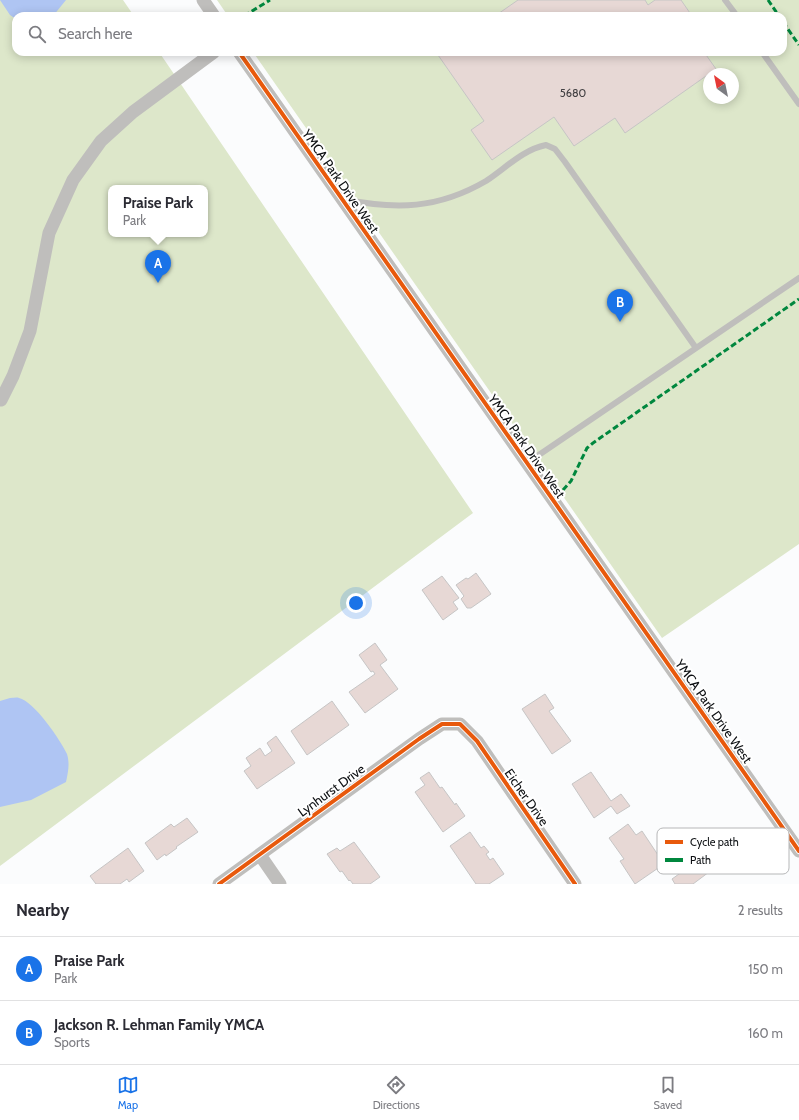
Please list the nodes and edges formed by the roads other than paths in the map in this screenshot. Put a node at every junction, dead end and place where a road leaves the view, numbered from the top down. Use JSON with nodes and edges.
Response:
{"nodes":[{"id":1,"x":203,"y":0,"type":"edge"},
{"id":2,"x":725,"y":0,"type":"edge"},
{"id":3,"x":211,"y":12,"type":"edge"},
{"id":4,"x":734,"y":12,"type":"edge"},
{"id":5,"x":208,"y":56,"type":"edge"},
{"id":6,"x":242,"y":56,"type":"edge"},
{"id":7,"x":765,"y":56,"type":"edge"},
{"id":8,"x":799,"y":104,"type":"edge"},
{"id":9,"x":342,"y":199,"type":"junction"},
{"id":10,"x":799,"y":278,"type":"edge"},
{"id":11,"x":696,"y":348,"type":"junction"},
{"id":12,"x":1,"y":400,"type":"dead end"},
{"id":13,"x":527,"y":463,"type":"junction"},
{"id":14,"x":460,"y":724,"type":"joint"},
{"id":15,"x":783,"y":828,"type":"edge"},
{"id":16,"x":789,"y":837,"type":"edge"},
{"id":17,"x":799,"y":851,"type":"edge"},
{"id":18,"x":260,"y":855,"type":"junction"},
{"id":19,"x":219,"y":884,"type":"edge"},
{"id":20,"x":280,"y":884,"type":"edge"},
{"id":21,"x":575,"y":884,"type":"edge"}],
"edges":[{"from":1,"to":3,"type":"street"},
{"from":2,"to":4,"type":"lane"},
{"from":5,"to":12,"type":"street"},
{"from":6,"to":9,"type":"street","name":"YMCA Park Drive West"},
{"from":7,"to":8,"type":"lane"},
{"from":9,"to":11,"type":"lane"},
{"from":9,"to":13,"type":"street","name":"YMCA Park Drive West"},
{"from":10,"to":11,"type":"lane"},
{"from":11,"to":13,"type":"lane"},
{"from":13,"to":15,"type":"street","name":"YMCA Park Drive West"},
{"from":14,"to":18,"type":"street","name":"Lynhurst Drive"},
{"from":14,"to":21,"type":"street","name":"Eicher Drive"},
{"from":16,"to":17,"type":"street","name":"YMCA Park Drive West"},
{"from":18,"to":19,"type":"street","name":"Lynhurst Drive"},
{"from":18,"to":20,"type":"street"}]}
